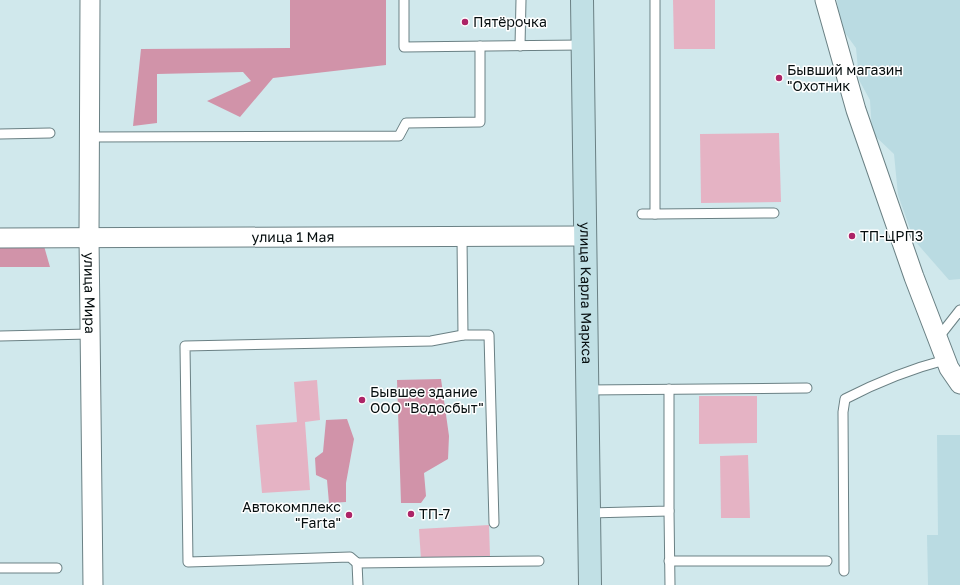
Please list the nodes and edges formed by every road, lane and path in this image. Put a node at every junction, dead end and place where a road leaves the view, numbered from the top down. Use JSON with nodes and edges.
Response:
{"nodes":[{"id":1,"x":90,"y":0,"type":"edge"},
{"id":2,"x":404,"y":0,"type":"edge"},
{"id":3,"x":521,"y":0,"type":"edge"},
{"id":4,"x":582,"y":0,"type":"edge"},
{"id":5,"x":655,"y":0,"type":"edge"},
{"id":6,"x":825,"y":0,"type":"edge"},
{"id":7,"x":582,"y":45,"type":"junction"},
{"id":8,"x":480,"y":46,"type":"junction"},
{"id":9,"x":520,"y":46,"type":"junction"},
{"id":10,"x":50,"y":133,"type":"dead end"},
{"id":11,"x":0,"y":134,"type":"edge"},
{"id":12,"x":89,"y":137,"type":"junction"},
{"id":13,"x":774,"y":213,"type":"dead end"},
{"id":14,"x":642,"y":214,"type":"dead end"},
{"id":15,"x":655,"y":214,"type":"junction"},
{"id":16,"x":462,"y":236,"type":"junction"},
{"id":17,"x":585,"y":236,"type":"junction"},
{"id":18,"x":89,"y":237,"type":"junction"},
{"id":19,"x":0,"y":238,"type":"edge"},
{"id":20,"x":960,"y":310,"type":"edge"},
{"id":21,"x":960,"y":320,"type":"edge"},
{"id":22,"x":90,"y":334,"type":"junction"},
{"id":23,"x":463,"y":335,"type":"junction"},
{"id":24,"x":0,"y":336,"type":"edge"},
{"id":25,"x":938,"y":338,"type":"junction"},
{"id":26,"x":945,"y":360,"type":"junction"},
{"id":27,"x":960,"y":384,"type":"edge"},
{"id":28,"x":808,"y":388,"type":"dead end"},
{"id":29,"x":669,"y":389,"type":"junction"},
{"id":30,"x":587,"y":390,"type":"junction"},
{"id":31,"x":669,"y":511,"type":"junction"},
{"id":32,"x":589,"y":512,"type":"junction"},
{"id":33,"x":494,"y":523,"type":"dead end"},
{"id":34,"x":539,"y":561,"type":"dead end"},
{"id":35,"x":669,"y":561,"type":"junction"},
{"id":36,"x":827,"y":561,"type":"dead end"},
{"id":37,"x":357,"y":563,"type":"junction"},
{"id":38,"x":0,"y":568,"type":"edge"},
{"id":39,"x":57,"y":568,"type":"dead end"},
{"id":40,"x":844,"y":571,"type":"dead end"},
{"id":41,"x":93,"y":585,"type":"edge"},
{"id":42,"x":358,"y":585,"type":"edge"},
{"id":43,"x":590,"y":585,"type":"edge"},
{"id":44,"x":670,"y":585,"type":"edge"}],
"edges":[{"from":1,"to":12,"type":"street","name":"улица Мира"},
{"from":2,"to":8,"type":"lane"},
{"from":3,"to":9,"type":"lane"},
{"from":4,"to":7,"type":"main road","name":"улица Карла Маркса"},
{"from":5,"to":15,"type":"lane"},
{"from":6,"to":25,"type":"street"},
{"from":7,"to":9,"type":"lane"},
{"from":7,"to":17,"type":"main road","name":"улица Карла Маркса"},
{"from":8,"to":9,"type":"lane"},
{"from":8,"to":12,"type":"lane"},
{"from":10,"to":11,"type":"lane"},
{"from":12,"to":18,"type":"street","name":"улица Мира"},
{"from":13,"to":15,"type":"lane"},
{"from":14,"to":15,"type":"lane"},
{"from":16,"to":17,"type":"street","name":"улица 1 Мая"},
{"from":16,"to":18,"type":"street","name":"улица 1 Мая"},
{"from":16,"to":23,"type":"lane"},
{"from":17,"to":30,"type":"main road","name":"улица Карла Маркса"},
{"from":18,"to":19,"type":"street","name":"улица 1 Мая"},
{"from":18,"to":22,"type":"street","name":"улица Мира"},
{"from":20,"to":25,"type":"lane"},
{"from":21,"to":25,"type":"lane"},
{"from":22,"to":24,"type":"lane"},
{"from":22,"to":41,"type":"street","name":"улица Мира"},
{"from":23,"to":33,"type":"lane"},
{"from":23,"to":37,"type":"lane"},
{"from":25,"to":26,"type":"street"},
{"from":26,"to":27,"type":"street"},
{"from":26,"to":40,"type":"lane"},
{"from":28,"to":29,"type":"lane"},
{"from":29,"to":30,"type":"lane"},
{"from":29,"to":31,"type":"lane"},
{"from":30,"to":32,"type":"main road","name":"улица Карла Маркса"},
{"from":31,"to":32,"type":"lane"},
{"from":31,"to":35,"type":"lane"},
{"from":32,"to":43,"type":"main road","name":"улица Карла Маркса"},
{"from":34,"to":37,"type":"lane"},
{"from":35,"to":36,"type":"lane"},
{"from":35,"to":44,"type":"lane"},
{"from":37,"to":42,"type":"lane"},
{"from":38,"to":39,"type":"lane"}]}
